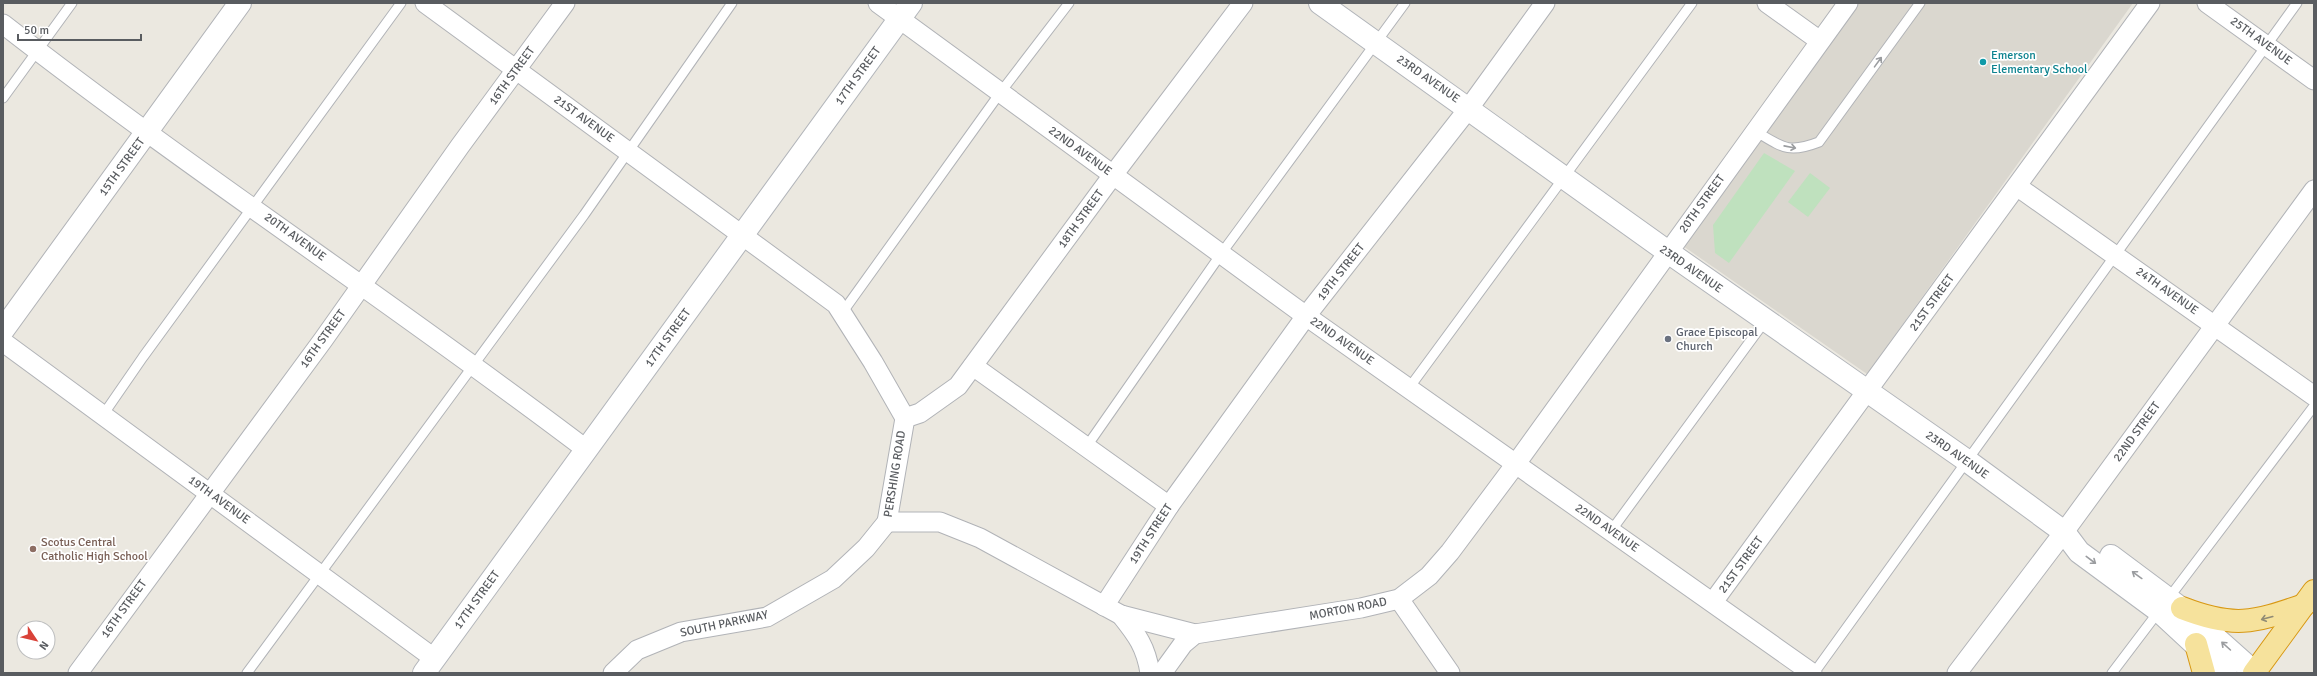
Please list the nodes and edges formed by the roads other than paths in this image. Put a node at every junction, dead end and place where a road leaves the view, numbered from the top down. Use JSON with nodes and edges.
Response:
{"nodes":[{"id":1,"x":72,"y":3,"type":"edge"},
{"id":2,"x":240,"y":3,"type":"edge"},
{"id":3,"x":401,"y":3,"type":"edge"},
{"id":4,"x":425,"y":3,"type":"edge"},
{"id":5,"x":565,"y":3,"type":"edge"},
{"id":6,"x":732,"y":3,"type":"edge"},
{"id":7,"x":878,"y":3,"type":"edge"},
{"id":8,"x":1069,"y":3,"type":"edge"},
{"id":9,"x":1243,"y":3,"type":"edge"},
{"id":10,"x":1320,"y":3,"type":"edge"},
{"id":11,"x":1405,"y":3,"type":"edge"},
{"id":12,"x":1545,"y":3,"type":"edge"},
{"id":13,"x":1692,"y":3,"type":"edge"},
{"id":14,"x":1767,"y":3,"type":"edge"},
{"id":15,"x":1848,"y":3,"type":"edge"},
{"id":16,"x":1920,"y":3,"type":"edge"},
{"id":17,"x":2150,"y":3,"type":"edge"},
{"id":18,"x":2207,"y":3,"type":"edge"},
{"id":19,"x":2296,"y":3,"type":"edge"},
{"id":20,"x":905,"y":11,"type":"edge"},
{"id":21,"x":3,"y":24,"type":"edge"},
{"id":22,"x":1820,"y":41,"type":"junction"},
{"id":23,"x":1377,"y":43,"type":"junction"},
{"id":24,"x":2267,"y":45,"type":"junction"},
{"id":25,"x":37,"y":51,"type":"junction"},
{"id":26,"x":516,"y":70,"type":"junction"},
{"id":27,"x":2314,"y":80,"type":"edge"},
{"id":28,"x":1000,"y":93,"type":"junction"},
{"id":29,"x":3,"y":98,"type":"edge"},
{"id":30,"x":1469,"y":108,"type":"junction"},
{"id":31,"x":1755,"y":131,"type":"junction"},
{"id":32,"x":147,"y":132,"type":"junction"},
{"id":33,"x":628,"y":152,"type":"junction"},
{"id":34,"x":1113,"y":175,"type":"junction"},
{"id":35,"x":1565,"y":178,"type":"junction"},
{"id":36,"x":2018,"y":187,"type":"junction"},
{"id":37,"x":2314,"y":190,"type":"edge"},
{"id":38,"x":253,"y":207,"type":"junction"},
{"id":39,"x":742,"y":236,"type":"junction"},
{"id":40,"x":1668,"y":252,"type":"junction"},
{"id":41,"x":1221,"y":254,"type":"junction"},
{"id":42,"x":2116,"y":255,"type":"junction"},
{"id":43,"x":362,"y":285,"type":"junction"},
{"id":44,"x":842,"y":313,"type":"junction"},
{"id":45,"x":1306,"y":316,"type":"junction"},
{"id":46,"x":1765,"y":321,"type":"junction"},
{"id":47,"x":2215,"y":325,"type":"junction"},
{"id":48,"x":3,"y":330,"type":"edge"},
{"id":49,"x":3,"y":342,"type":"edge"},
{"id":50,"x":472,"y":365,"type":"junction"},
{"id":51,"x":973,"y":366,"type":"junction"},
{"id":52,"x":1409,"y":388,"type":"junction"},
{"id":53,"x":1866,"y":392,"type":"junction"},
{"id":54,"x":2314,"y":396,"type":"edge"},
{"id":55,"x":2314,"y":406,"type":"edge"},
{"id":56,"x":103,"y":415,"type":"junction"},
{"id":57,"x":905,"y":418,"type":"junction"},
{"id":58,"x":1087,"y":446,"type":"junction"},
{"id":59,"x":587,"y":450,"type":"junction"},
{"id":60,"x":1966,"y":460,"type":"junction"},
{"id":61,"x":1515,"y":465,"type":"junction"},
{"id":62,"x":210,"y":493,"type":"junction"},
{"id":63,"x":1169,"y":506,"type":"junction"},
{"id":64,"x":886,"y":522,"type":"junction"},
{"id":65,"x":1611,"y":530,"type":"junction"},
{"id":66,"x":2064,"y":532,"type":"junction"},
{"id":67,"x":322,"y":574,"type":"junction"},
{"id":68,"x":2309,"y":598,"type":"edge"},
{"id":69,"x":1399,"y":599,"type":"junction"},
{"id":70,"x":1713,"y":602,"type":"junction"},
{"id":71,"x":1104,"y":606,"type":"junction"},
{"id":72,"x":2170,"y":606,"type":"junction"},
{"id":73,"x":1121,"y":615,"type":"junction"},
{"id":74,"x":1195,"y":634,"type":"junction"},
{"id":75,"x":2196,"y":644,"type":"junction"},
{"id":76,"x":430,"y":666,"type":"edge"},
{"id":77,"x":78,"y":673,"type":"edge"},
{"id":78,"x":248,"y":673,"type":"edge"},
{"id":79,"x":613,"y":673,"type":"edge"},
{"id":80,"x":1150,"y":673,"type":"edge"},
{"id":81,"x":1162,"y":673,"type":"edge"},
{"id":82,"x":1450,"y":673,"type":"edge"},
{"id":83,"x":1813,"y":673,"type":"edge"},
{"id":84,"x":1957,"y":673,"type":"edge"},
{"id":85,"x":2112,"y":673,"type":"edge"},
{"id":86,"x":2204,"y":673,"type":"edge"},
{"id":87,"x":2226,"y":673,"type":"edge"},
{"id":88,"x":2255,"y":673,"type":"edge"}],
"edges":[{"from":1,"to":25,"type":"lane"},
{"from":2,"to":32,"type":"main road","name":"15TH STREET"},
{"from":3,"to":38,"type":"lane"},
{"from":4,"to":26,"type":"street","name":"21ST AVENUE"},
{"from":5,"to":26,"type":"street","name":"16TH STREET"},
{"from":6,"to":33,"type":"lane"},
{"from":7,"to":20,"type":"street","name":"22ND AVENUE"},
{"from":8,"to":28,"type":"lane"},
{"from":9,"to":34,"type":"street","name":"18TH STREET"},
{"from":10,"to":23,"type":"main road","name":"23RD AVENUE"},
{"from":11,"to":23,"type":"lane"},
{"from":12,"to":30,"type":"street","name":"19TH STREET"},
{"from":13,"to":35,"type":"lane"},
{"from":14,"to":22,"type":"street"},
{"from":15,"to":22,"type":"street","name":"20TH STREET"},
{"from":31,"to":16,"type":"lane","one_way":true},
{"from":17,"to":36,"type":"street","name":"21ST STREET"},
{"from":18,"to":24,"type":"street","name":"25TH AVENUE"},
{"from":19,"to":24,"type":"lane"},
{"from":20,"to":28,"type":"street","name":"22ND AVENUE"},
{"from":20,"to":39,"type":"main road","name":"17TH STREET"},
{"from":21,"to":25,"type":"street","name":"20TH AVENUE"},
{"from":22,"to":31,"type":"street","name":"20TH STREET"},
{"from":23,"to":30,"type":"main road","name":"23RD AVENUE"},
{"from":23,"to":41,"type":"lane"},
{"from":24,"to":27,"type":"street","name":"25TH AVENUE"},
{"from":24,"to":42,"type":"lane"},
{"from":25,"to":29,"type":"lane"},
{"from":25,"to":32,"type":"street","name":"20TH AVENUE"},
{"from":26,"to":33,"type":"street","name":"21ST AVENUE"},
{"from":26,"to":43,"type":"street","name":"16TH STREET"},
{"from":28,"to":34,"type":"street","name":"22ND AVENUE"},
{"from":28,"to":44,"type":"lane"},
{"from":30,"to":35,"type":"main road","name":"23RD AVENUE"},
{"from":30,"to":45,"type":"street","name":"19TH STREET"},
{"from":31,"to":40,"type":"street","name":"20TH STREET"},
{"from":32,"to":38,"type":"street","name":"20TH AVENUE"},
{"from":32,"to":48,"type":"main road","name":"15TH STREET"},
{"from":33,"to":39,"type":"street","name":"21ST AVENUE"},
{"from":33,"to":50,"type":"lane"},
{"from":34,"to":41,"type":"street","name":"22ND AVENUE"},
{"from":34,"to":51,"type":"street","name":"18TH STREET"},
{"from":35,"to":40,"type":"main road","name":"23RD AVENUE"},
{"from":35,"to":52,"type":"lane"},
{"from":36,"to":42,"type":"street","name":"24TH AVENUE"},
{"from":36,"to":53,"type":"street","name":"21ST STREET"},
{"from":37,"to":47,"type":"street","name":"22ND STREET"},
{"from":38,"to":43,"type":"street","name":"20TH AVENUE"},
{"from":38,"to":56,"type":"lane"},
{"from":39,"to":44,"type":"street","name":"PERSHING ROAD"},
{"from":39,"to":59,"type":"main road","name":"17TH STREET"},
{"from":40,"to":46,"type":"main road","name":"23RD AVENUE"},
{"from":40,"to":61,"type":"street","name":"20TH STREET"},
{"from":41,"to":45,"type":"street","name":"22ND AVENUE"},
{"from":41,"to":58,"type":"lane"},
{"from":42,"to":47,"type":"street","name":"24TH AVENUE"},
{"from":42,"to":60,"type":"lane"},
{"from":43,"to":50,"type":"street","name":"20TH AVENUE"},
{"from":43,"to":62,"type":"street","name":"16TH STREET"},
{"from":44,"to":57,"type":"street","name":"PERSHING ROAD"},
{"from":45,"to":52,"type":"street","name":"22ND AVENUE"},
{"from":45,"to":63,"type":"street","name":"19TH STREET"},
{"from":46,"to":53,"type":"main road","name":"23RD AVENUE"},
{"from":46,"to":65,"type":"lane"},
{"from":47,"to":54,"type":"street","name":"24TH AVENUE"},
{"from":47,"to":66,"type":"street","name":"22ND STREET"},
{"from":49,"to":56,"type":"street","name":"19TH AVENUE"},
{"from":50,"to":59,"type":"street","name":"20TH AVENUE"},
{"from":50,"to":67,"type":"lane"},
{"from":51,"to":57,"type":"street","name":"18TH STREET"},
{"from":51,"to":58,"type":"street"},
{"from":52,"to":61,"type":"street","name":"22ND AVENUE"},
{"from":53,"to":60,"type":"main road","name":"23RD AVENUE"},
{"from":53,"to":70,"type":"street","name":"21ST STREET"},
{"from":55,"to":72,"type":"lane"},
{"from":56,"to":62,"type":"street","name":"19TH AVENUE"},
{"from":57,"to":64,"type":"street","name":"PERSHING ROAD"},
{"from":58,"to":63,"type":"street"},
{"from":59,"to":76,"type":"main road","name":"17TH STREET"},
{"from":60,"to":66,"type":"main road","name":"23RD AVENUE"},
{"from":60,"to":83,"type":"lane"},
{"from":61,"to":65,"type":"street","name":"22ND AVENUE"},
{"from":61,"to":69,"type":"street","name":"MORTON ROAD"},
{"from":62,"to":67,"type":"street","name":"19TH AVENUE"},
{"from":62,"to":77,"type":"street","name":"16TH STREET"},
{"from":63,"to":71,"type":"street","name":"19TH STREET"},
{"from":64,"to":71,"type":"street","name":"PERSHING ROAD"},
{"from":64,"to":79,"type":"street","name":"SOUTH PARKWAY"},
{"from":65,"to":70,"type":"street","name":"22ND AVENUE"},
{"from":66,"to":72,"type":"main road","name":"23RD AVENUE"},
{"from":66,"to":84,"type":"street","name":"22ND STREET"},
{"from":67,"to":76,"type":"street","name":"19TH AVENUE"},
{"from":67,"to":78,"type":"lane"},
{"from":68,"to":72,"type":"highway","one_way":true},
{"from":68,"to":88,"type":"highway"},
{"from":69,"to":74,"type":"street","name":"MORTON ROAD"},
{"from":69,"to":82,"type":"street"},
{"from":70,"to":83,"type":"street","name":"22ND AVENUE"},
{"from":71,"to":73,"type":"street","name":"PERSHING ROAD"},
{"from":72,"to":75,"type":"main road","name":"23RD AVENUE"},
{"from":72,"to":85,"type":"lane"},
{"from":88,"to":72,"type":"main road","name":"23RD AVENUE","one_way":true},
{"from":73,"to":74,"type":"street","name":"PERSHING ROAD"},
{"from":73,"to":80,"type":"street","name":"PERSHING ROAD"},
{"from":74,"to":81,"type":"street"},
{"from":75,"to":86,"type":"highway"},
{"from":75,"to":87,"type":"main road","name":"23RD AVENUE"}]}
